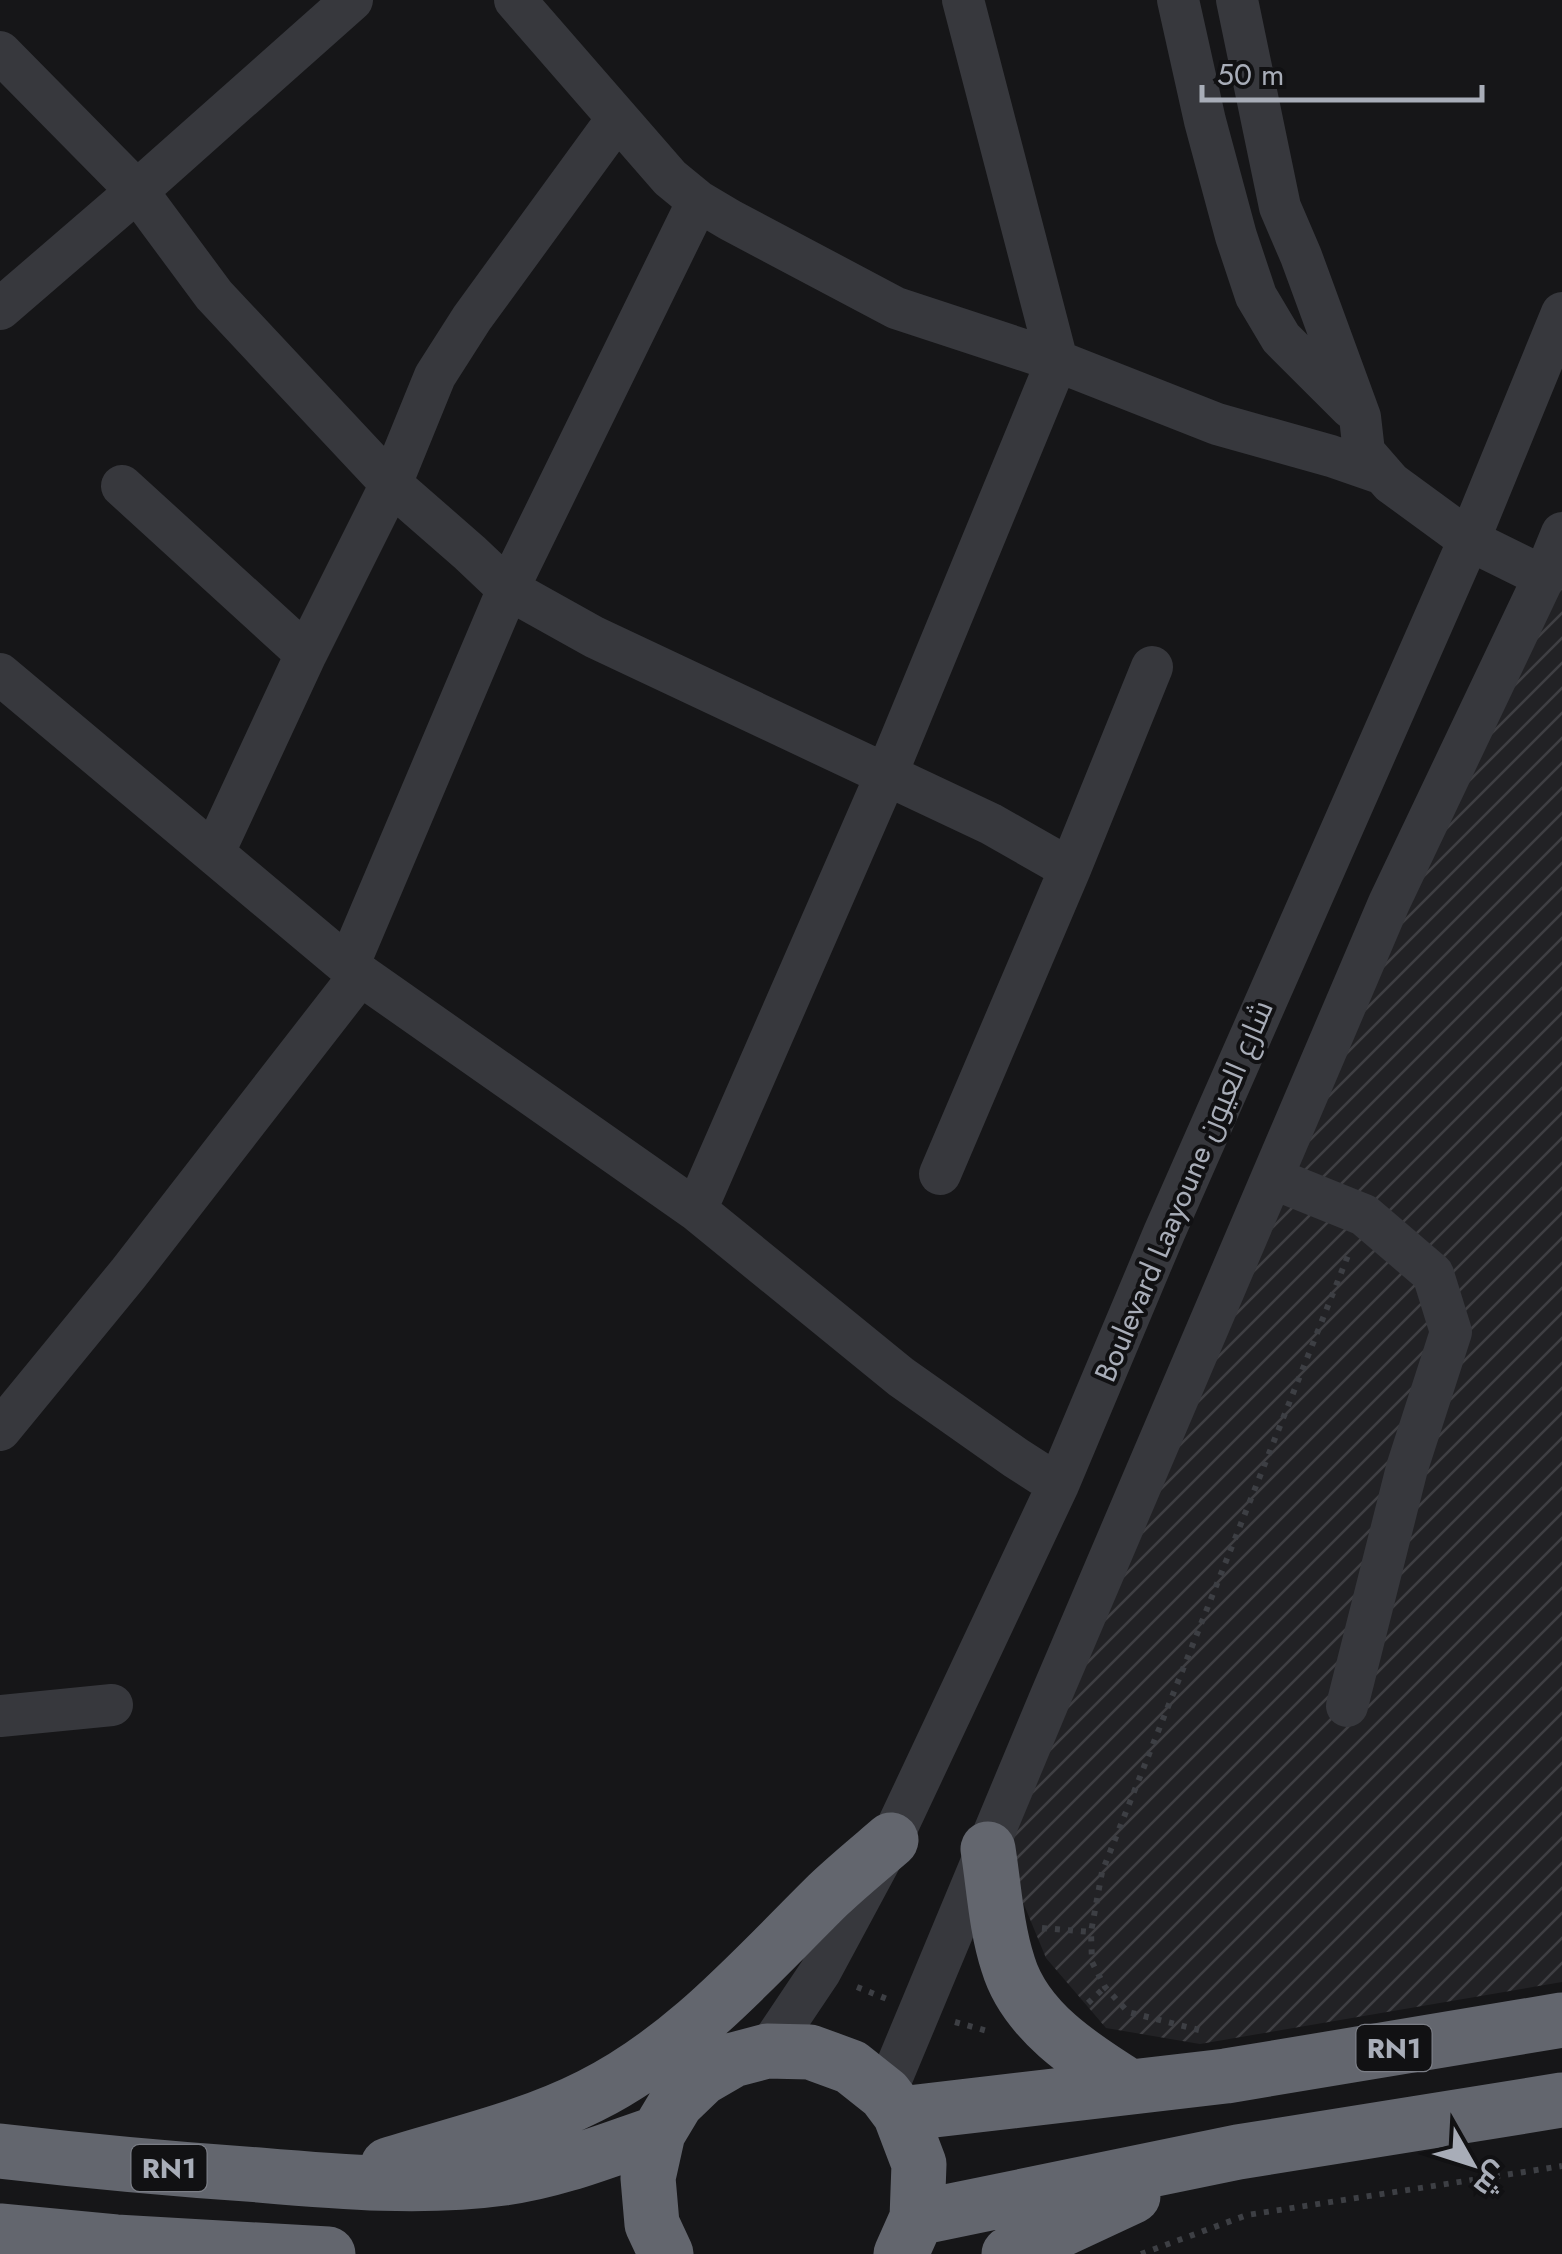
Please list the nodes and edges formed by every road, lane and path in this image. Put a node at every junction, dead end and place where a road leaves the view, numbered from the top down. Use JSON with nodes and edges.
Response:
{"nodes":[{"id":1,"x":352,"y":0,"type":"edge"},
{"id":2,"x":515,"y":0,"type":"edge"},
{"id":3,"x":963,"y":0,"type":"edge"},
{"id":4,"x":1178,"y":0,"type":"edge"},
{"id":5,"x":1238,"y":0,"type":"edge"},
{"id":6,"x":0,"y":52,"type":"edge"},
{"id":7,"x":617,"y":118,"type":"junction"},
{"id":8,"x":138,"y":191,"type":"junction"},
{"id":9,"x":698,"y":201,"type":"junction"},
{"id":10,"x":0,"y":308,"type":"edge"},
{"id":11,"x":1562,"y":313,"type":"edge"},
{"id":12,"x":1057,"y":361,"type":"junction"},
{"id":13,"x":1360,"y":417,"type":"junction"},
{"id":14,"x":1383,"y":474,"type":"junction"},
{"id":15,"x":390,"y":484,"type":"junction"},
{"id":16,"x":122,"y":486,"type":"dead end"},
{"id":17,"x":1562,"y":533,"type":"edge"},
{"id":18,"x":1468,"y":540,"type":"junction"},
{"id":19,"x":1544,"y":576,"type":"junction"},
{"id":20,"x":508,"y":590,"type":"junction"},
{"id":21,"x":306,"y":654,"type":"junction"},
{"id":22,"x":1152,"y":667,"type":"dead end"},
{"id":23,"x":0,"y":674,"type":"edge"},
{"id":24,"x":888,"y":773,"type":"junction"},
{"id":25,"x":214,"y":852,"type":"junction"},
{"id":26,"x":1070,"y":869,"type":"junction"},
{"id":27,"x":354,"y":971,"type":"junction"},
{"id":28,"x":940,"y":1174,"type":"dead end"},
{"id":29,"x":1272,"y":1178,"type":"junction"},
{"id":30,"x":696,"y":1210,"type":"junction"},
{"id":31,"x":1364,"y":1215,"type":"junction"},
{"id":32,"x":0,"y":1430,"type":"edge"},
{"id":33,"x":1058,"y":1485,"type":"junction"},
{"id":34,"x":112,"y":1705,"type":"dead end"},
{"id":35,"x":1347,"y":1706,"type":"dead end"},
{"id":36,"x":0,"y":1716,"type":"edge"},
{"id":37,"x":891,"y":1840,"type":"junction"},
{"id":38,"x":988,"y":1849,"type":"junction"},
{"id":39,"x":1562,"y":2020,"type":"edge"},
{"id":40,"x":1205,"y":2032,"type":"dead end"},
{"id":41,"x":767,"y":2051,"type":"junction"},
{"id":42,"x":1130,"y":2088,"type":"junction"},
{"id":43,"x":1562,"y":2100,"type":"edge"},
{"id":44,"x":893,"y":2104,"type":"junction"},
{"id":45,"x":658,"y":2133,"type":"junction"},
{"id":46,"x":0,"y":2151,"type":"edge"},
{"id":47,"x":1238,"y":2152,"type":"junction"},
{"id":48,"x":1562,"y":2166,"type":"edge"},
{"id":49,"x":338,"y":2182,"type":"junction"},
{"id":50,"x":0,"y":2231,"type":"edge"},
{"id":51,"x":909,"y":2236,"type":"edge"},
{"id":52,"x":328,"y":2254,"type":"edge"},
{"id":53,"x":666,"y":2254,"type":"edge"},
{"id":54,"x":1009,"y":2254,"type":"edge"},
{"id":55,"x":1141,"y":2254,"type":"edge"}],
"edges":[{"from":1,"to":8,"type":"street"},
{"from":2,"to":7,"type":"street"},
{"from":3,"to":12,"type":"street"},
{"from":4,"to":13,"type":"street"},
{"from":5,"to":13,"type":"street"},
{"from":6,"to":8,"type":"street"},
{"from":7,"to":9,"type":"street"},
{"from":7,"to":15,"type":"street"},
{"from":8,"to":10,"type":"street"},
{"from":8,"to":15,"type":"street"},
{"from":9,"to":12,"type":"street"},
{"from":9,"to":20,"type":"street"},
{"from":11,"to":18,"type":"street","name":"Boulevard Laayoune شارع العيون"},
{"from":12,"to":14,"type":"street"},
{"from":12,"to":24,"type":"street"},
{"from":13,"to":14,"type":"street"},
{"from":14,"to":18,"type":"street"},
{"from":15,"to":20,"type":"street"},
{"from":15,"to":21,"type":"street"},
{"from":16,"to":21,"type":"street"},
{"from":17,"to":19,"type":"street"},
{"from":18,"to":19,"type":"street"},
{"from":18,"to":33,"type":"street","name":"Boulevard Laayoune شارع العيون"},
{"from":19,"to":29,"type":"street"},
{"from":20,"to":24,"type":"street"},
{"from":20,"to":27,"type":"street"},
{"from":21,"to":25,"type":"street"},
{"from":22,"to":26,"type":"street"},
{"from":23,"to":25,"type":"street"},
{"from":24,"to":26,"type":"street"},
{"from":24,"to":30,"type":"street"},
{"from":25,"to":27,"type":"street"},
{"from":26,"to":28,"type":"street"},
{"from":27,"to":30,"type":"street"},
{"from":27,"to":32,"type":"street"},
{"from":29,"to":31,"type":"street"},
{"from":29,"to":38,"type":"street"},
{"from":30,"to":33,"type":"street"},
{"from":31,"to":35,"type":"street"},
{"from":31,"to":40,"type":"path"},
{"from":33,"to":37,"type":"street","name":"Boulevard Laayoune شارع العيون"},
{"from":34,"to":36,"type":"street"},
{"from":37,"to":41,"type":"street","name":"Boulevard Laayoune شارع العيون"},
{"from":37,"to":49,"type":"highway"},
{"from":38,"to":42,"type":"highway"},
{"from":38,"to":44,"type":"street"},
{"from":39,"to":42,"type":"highway","number":"RN1"},
{"from":41,"to":44,"type":"highway"},
{"from":41,"to":45,"type":"highway"},
{"from":42,"to":44,"type":"highway","number":"RN1"},
{"from":43,"to":47,"type":"highway"},
{"from":44,"to":51,"type":"highway"},
{"from":45,"to":49,"type":"highway","number":"RN1"},
{"from":45,"to":53,"type":"highway"},
{"from":46,"to":49,"type":"highway","number":"RN1"},
{"from":47,"to":51,"type":"highway"},
{"from":47,"to":54,"type":"highway"},
{"from":48,"to":55,"type":"path"},
{"from":50,"to":52,"type":"highway"}]}
